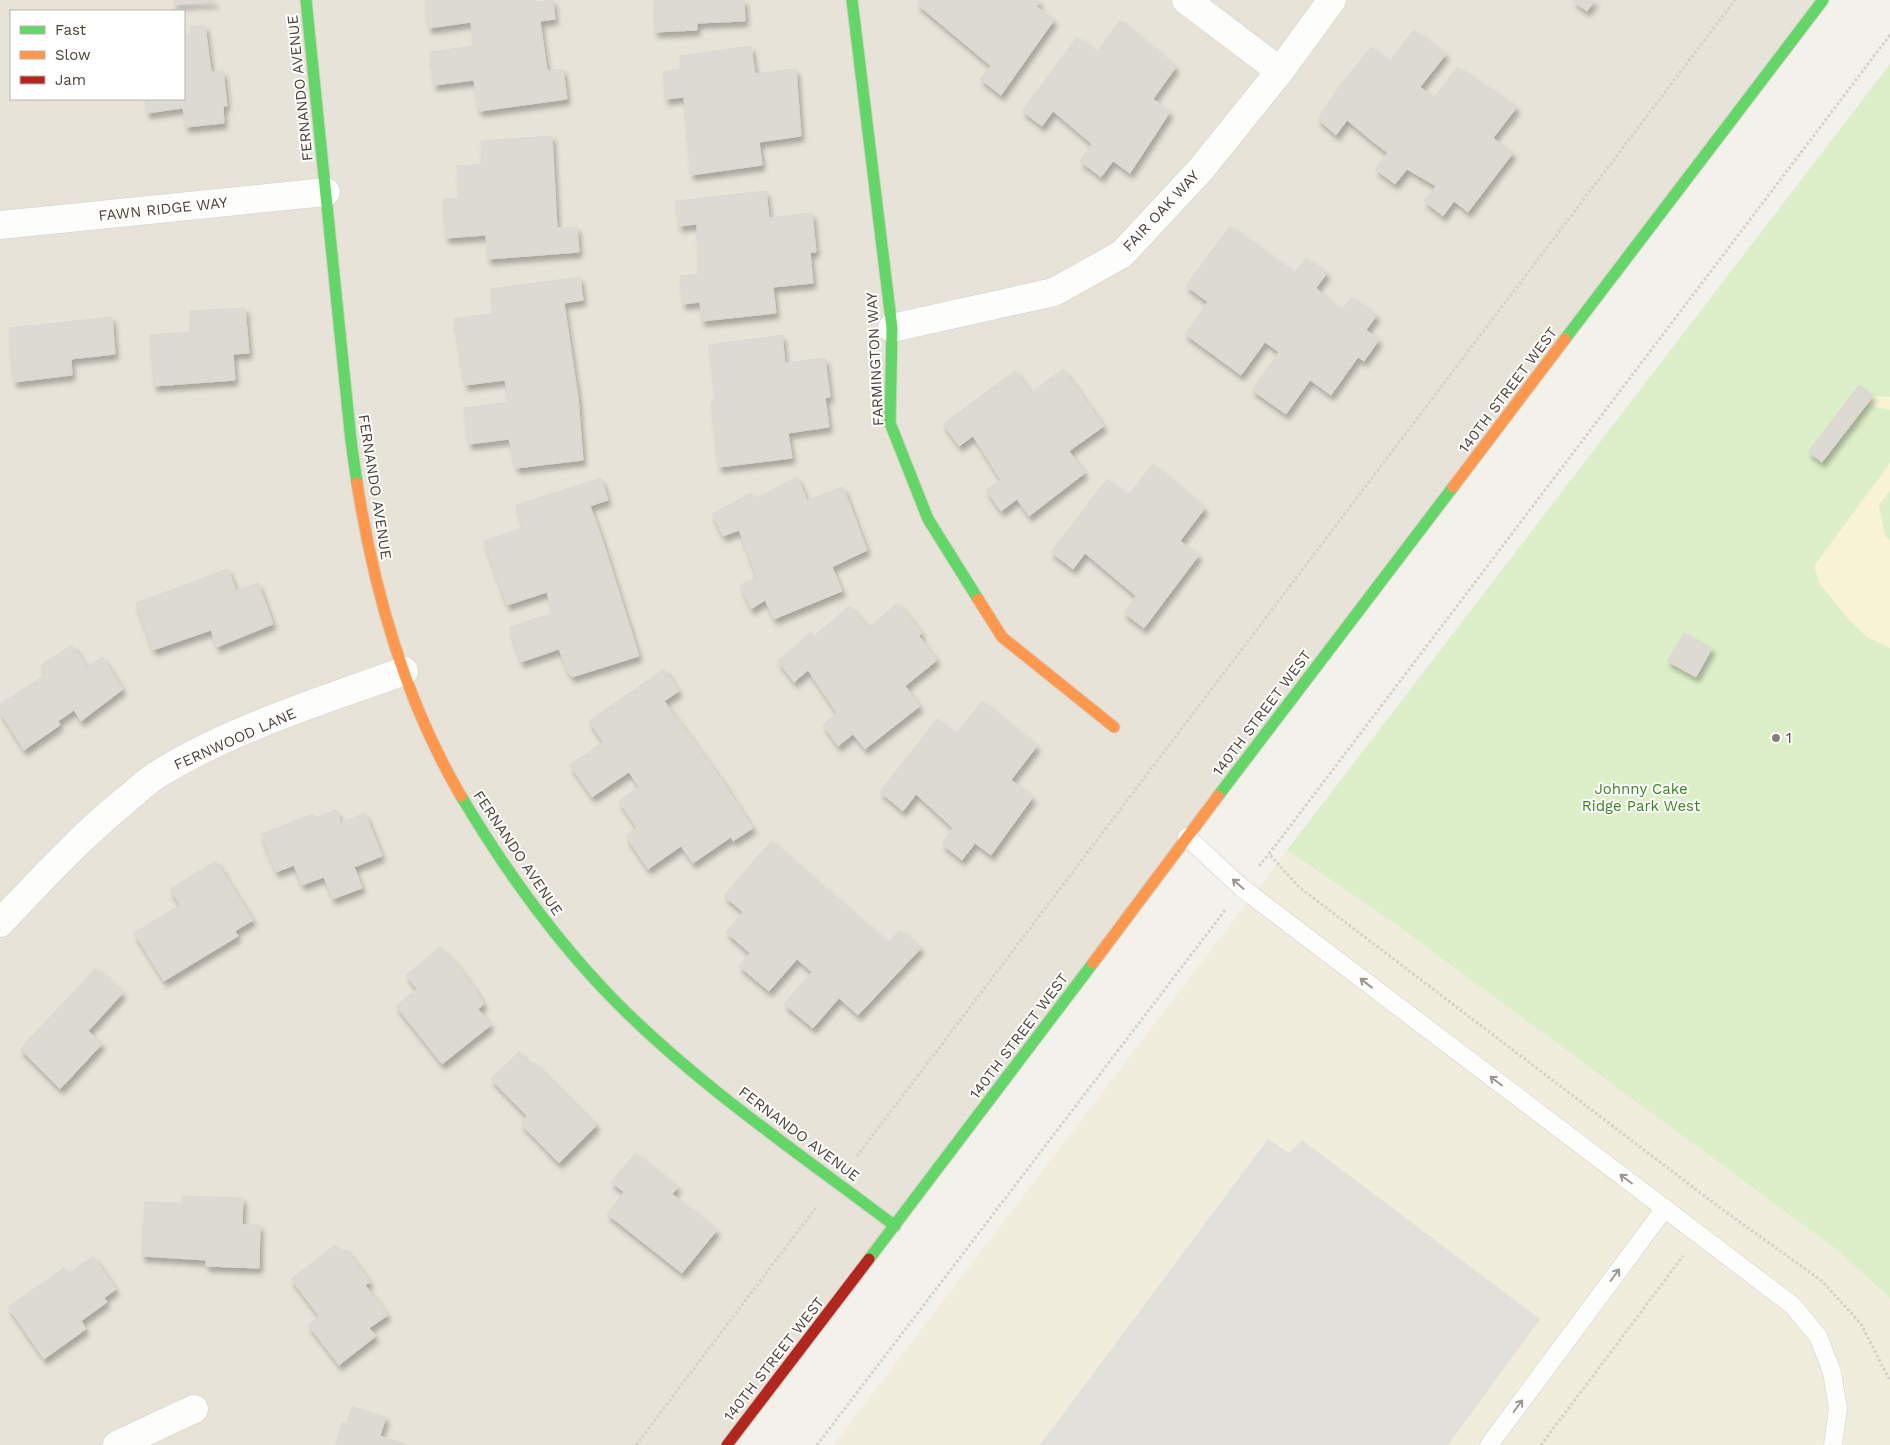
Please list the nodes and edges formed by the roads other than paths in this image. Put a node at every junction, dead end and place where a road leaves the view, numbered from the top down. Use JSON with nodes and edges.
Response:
{"nodes":[{"id":1,"x":306,"y":0,"type":"edge"},
{"id":2,"x":852,"y":0,"type":"edge"},
{"id":3,"x":1186,"y":0,"type":"edge"},
{"id":4,"x":1332,"y":0,"type":"edge"},
{"id":5,"x":1823,"y":0,"type":"edge"},
{"id":6,"x":1280,"y":71,"type":"junction"},
{"id":7,"x":326,"y":192,"type":"junction"},
{"id":8,"x":0,"y":225,"type":"edge"},
{"id":9,"x":892,"y":328,"type":"junction"},
{"id":10,"x":404,"y":670,"type":"junction"},
{"id":11,"x":1114,"y":727,"type":"dead end"},
{"id":12,"x":1187,"y":836,"type":"junction"},
{"id":13,"x":0,"y":923,"type":"edge"},
{"id":14,"x":1665,"y":1208,"type":"junction"},
{"id":15,"x":895,"y":1226,"type":"junction"},
{"id":16,"x":194,"y":1409,"type":"dead end"},
{"id":17,"x":117,"y":1445,"type":"edge"},
{"id":18,"x":727,"y":1445,"type":"edge"},
{"id":19,"x":1489,"y":1445,"type":"edge"},
{"id":20,"x":1833,"y":1445,"type":"edge"}],
"edges":[{"from":1,"to":7,"type":"street","name":"FERNANDO AVENUE"},
{"from":2,"to":9,"type":"street","name":"FARMINGTON WAY"},
{"from":3,"to":6,"type":"street"},
{"from":4,"to":6,"type":"street","name":"FAIR OAK WAY"},
{"from":5,"to":12,"type":"street","name":"140TH STREET WEST"},
{"from":6,"to":9,"type":"street","name":"FAIR OAK WAY"},
{"from":7,"to":8,"type":"street","name":"FAWN RIDGE WAY"},
{"from":7,"to":10,"type":"street","name":"FERNANDO AVENUE"},
{"from":9,"to":11,"type":"street","name":"FARMINGTON WAY"},
{"from":10,"to":13,"type":"street","name":"FERNWOOD LANE"},
{"from":10,"to":15,"type":"street","name":"FERNANDO AVENUE"},
{"from":14,"to":12,"type":"lane","one_way":true},
{"from":12,"to":15,"type":"street","name":"140TH STREET WEST"},
{"from":19,"to":14,"type":"lane","one_way":true},
{"from":14,"to":20,"type":"lane"},
{"from":15,"to":18,"type":"street","name":"140TH STREET WEST"},
{"from":16,"to":17,"type":"street"}]}
